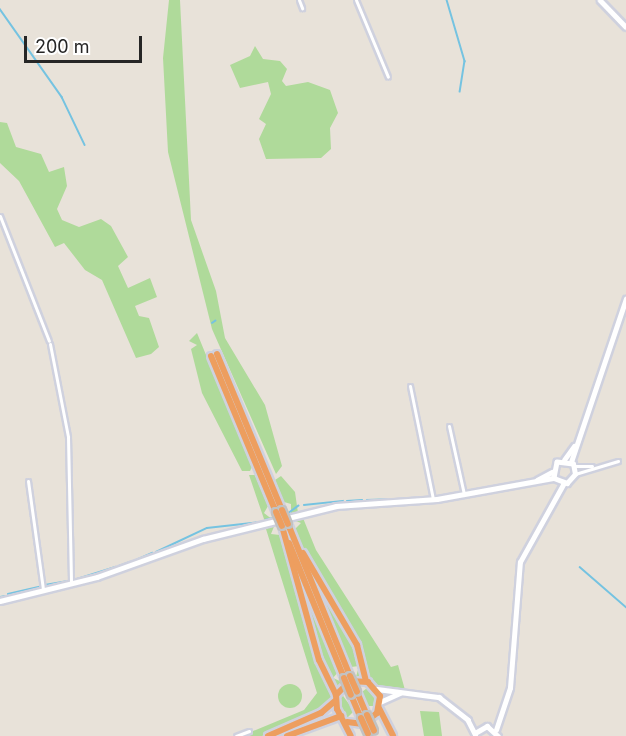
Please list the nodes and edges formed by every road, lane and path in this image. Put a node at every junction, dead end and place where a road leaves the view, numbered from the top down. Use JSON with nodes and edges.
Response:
{"nodes":[{"id":1,"x":299,"y":0,"type":"edge"},
{"id":2,"x":356,"y":0,"type":"edge"},
{"id":3,"x":600,"y":0,"type":"edge"},
{"id":4,"x":302,"y":9,"type":"dead end"},
{"id":5,"x":626,"y":27,"type":"edge"},
{"id":6,"x":388,"y":77,"type":"dead end"},
{"id":7,"x":0,"y":216,"type":"edge"},
{"id":8,"x":626,"y":299,"type":"edge"},
{"id":9,"x":214,"y":355,"type":"dead end"},
{"id":10,"x":410,"y":387,"type":"dead end"},
{"id":11,"x":448,"y":426,"type":"dead end"},
{"id":12,"x":574,"y":446,"type":"junction"},
{"id":13,"x":564,"y":460,"type":"junction"},
{"id":14,"x":618,"y":461,"type":"dead end"},
{"id":15,"x":573,"y":464,"type":"junction"},
{"id":16,"x":594,"y":466,"type":"junction"},
{"id":17,"x":552,"y":472,"type":"junction"},
{"id":18,"x":575,"y":474,"type":"junction"},
{"id":19,"x":556,"y":479,"type":"junction"},
{"id":20,"x":28,"y":481,"type":"dead end"},
{"id":21,"x":535,"y":481,"type":"junction"},
{"id":22,"x":564,"y":483,"type":"junction"},
{"id":23,"x":464,"y":495,"type":"junction"},
{"id":24,"x":553,"y":498,"type":"junction"},
{"id":25,"x":433,"y":499,"type":"junction"},
{"id":26,"x":285,"y":525,"type":"junction"},
{"id":27,"x":294,"y":539,"type":"junction"},
{"id":28,"x":71,"y":583,"type":"junction"},
{"id":29,"x":43,"y":589,"type":"junction"},
{"id":30,"x":0,"y":601,"type":"edge"},
{"id":31,"x":347,"y":677,"type":"junction"},
{"id":32,"x":366,"y":681,"type":"junction"},
{"id":33,"x":376,"y":689,"type":"junction"},
{"id":34,"x":400,"y":693,"type":"junction"},
{"id":35,"x":336,"y":698,"type":"junction"},
{"id":36,"x":380,"y":705,"type":"junction"},
{"id":37,"x":501,"y":714,"type":"junction"},
{"id":38,"x":341,"y":716,"type":"junction"},
{"id":39,"x":468,"y":720,"type":"junction"},
{"id":40,"x":347,"y":722,"type":"junction"},
{"id":41,"x":481,"y":727,"type":"junction"},
{"id":42,"x":490,"y":727,"type":"junction"},
{"id":43,"x":249,"y":731,"type":"dead end"},
{"id":44,"x":497,"y":733,"type":"edge"},
{"id":45,"x":371,"y":734,"type":"edge"},
{"id":46,"x":475,"y":735,"type":"edge"},
{"id":47,"x":236,"y":736,"type":"edge"},
{"id":48,"x":268,"y":736,"type":"edge"},
{"id":49,"x":287,"y":736,"type":"edge"},
{"id":50,"x":351,"y":736,"type":"edge"},
{"id":51,"x":393,"y":736,"type":"edge"}],
"edges":[{"from":1,"to":4,"type":"street"},
{"from":2,"to":6,"type":"street"},
{"from":3,"to":5,"type":"street"},
{"from":7,"to":28,"type":"street"},
{"from":8,"to":12,"type":"street"},
{"from":9,"to":26,"type":"highway","bridge":true},
{"from":10,"to":25,"type":"street"},
{"from":11,"to":23,"type":"street"},
{"from":12,"to":13,"type":"street"},
{"from":12,"to":15,"type":"street"},
{"from":13,"to":15,"type":"street"},
{"from":13,"to":17,"type":"street"},
{"from":14,"to":16,"type":"street"},
{"from":15,"to":16,"type":"street"},
{"from":15,"to":18,"type":"street"},
{"from":16,"to":18,"type":"street"},
{"from":17,"to":19,"type":"street"},
{"from":17,"to":21,"type":"street"},
{"from":18,"to":22,"type":"street"},
{"from":19,"to":21,"type":"street"},
{"from":19,"to":22,"type":"street"},
{"from":19,"to":24,"type":"street"},
{"from":20,"to":29,"type":"street"},
{"from":21,"to":23,"type":"street"},
{"from":22,"to":24,"type":"street"},
{"from":23,"to":25,"type":"street"},
{"from":24,"to":37,"type":"street"},
{"from":25,"to":28,"type":"street"},
{"from":26,"to":27,"type":"highway"},
{"from":26,"to":31,"type":"highway"},
{"from":26,"to":35,"type":"highway"},
{"from":27,"to":31,"type":"highway"},
{"from":27,"to":32,"type":"highway"},
{"from":28,"to":29,"type":"street"},
{"from":29,"to":30,"type":"street"},
{"from":31,"to":45,"type":"highway","bridge":true},
{"from":32,"to":33,"type":"highway"},
{"from":32,"to":35,"type":"highway"},
{"from":33,"to":34,"type":"street"},
{"from":33,"to":36,"type":"highway"},
{"from":34,"to":36,"type":"street"},
{"from":34,"to":39,"type":"street"},
{"from":35,"to":38,"type":"highway"},
{"from":35,"to":48,"type":"highway"},
{"from":36,"to":40,"type":"highway"},
{"from":36,"to":51,"type":"highway"},
{"from":37,"to":42,"type":"street"},
{"from":37,"to":44,"type":"street"},
{"from":38,"to":40,"type":"highway"},
{"from":38,"to":49,"type":"highway"},
{"from":39,"to":41,"type":"street"},
{"from":39,"to":46,"type":"street"},
{"from":40,"to":50,"type":"highway"},
{"from":41,"to":42,"type":"street"},
{"from":41,"to":46,"type":"street"},
{"from":42,"to":44,"type":"street"},
{"from":43,"to":47,"type":"street"}]}
